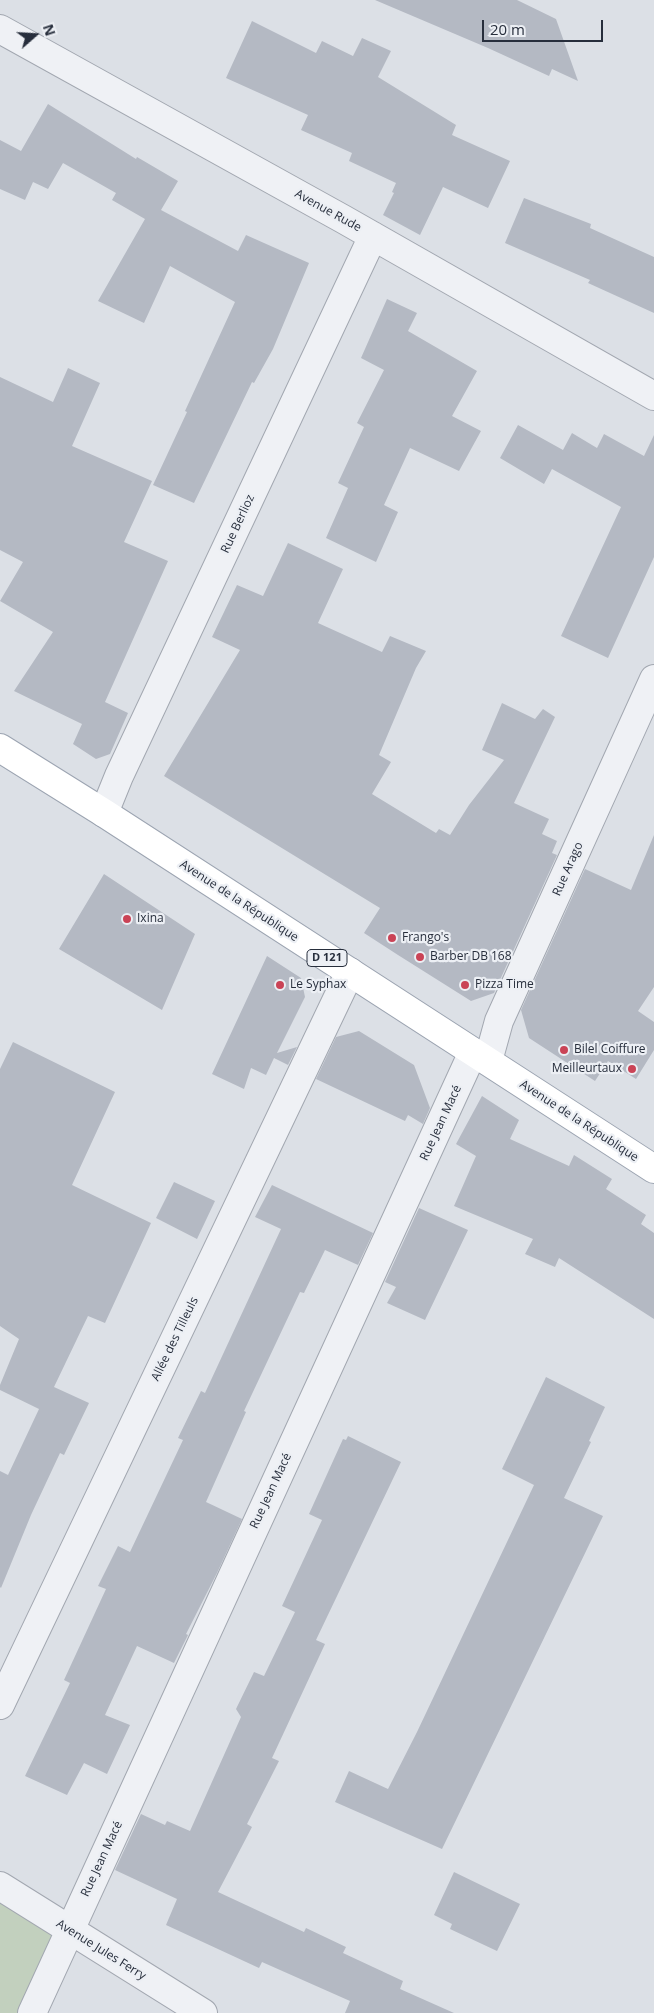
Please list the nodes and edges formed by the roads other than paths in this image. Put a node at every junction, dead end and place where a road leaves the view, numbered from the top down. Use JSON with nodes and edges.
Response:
{"nodes":[{"id":1,"x":0,"y":29,"type":"edge"},
{"id":2,"x":373,"y":236,"type":"junction"},
{"id":3,"x":654,"y":396,"type":"edge"},
{"id":4,"x":654,"y":679,"type":"edge"},
{"id":5,"x":0,"y":748,"type":"edge"},
{"id":6,"x":104,"y":813,"type":"junction"},
{"id":7,"x":350,"y":972,"type":"junction"},
{"id":8,"x":481,"y":1056,"type":"junction"},
{"id":9,"x":654,"y":1169,"type":"edge"},
{"id":10,"x":0,"y":1705,"type":"edge"},
{"id":11,"x":0,"y":1886,"type":"edge"},
{"id":12,"x":69,"y":1930,"type":"junction"},
{"id":13,"x":32,"y":2013,"type":"edge"},
{"id":14,"x":203,"y":2013,"type":"edge"}],
"edges":[{"from":1,"to":2,"type":"street","name":"Avenue Rude"},
{"from":2,"to":3,"type":"street","name":"Avenue Rude"},
{"from":2,"to":6,"type":"street","name":"Rue Berlioz"},
{"from":4,"to":8,"type":"street","name":"Rue Arago"},
{"from":5,"to":6,"type":"main road","name":"Avenue de la République","number":"D 121"},
{"from":6,"to":7,"type":"main road","name":"Avenue de la République","number":"D 121"},
{"from":7,"to":8,"type":"main road","name":"Avenue de la République","number":"D 121"},
{"from":7,"to":10,"type":"street","name":"Allée des Tilleuls"},
{"from":8,"to":9,"type":"main road","name":"Avenue de la République","number":"D 121"},
{"from":8,"to":12,"type":"street","name":"Rue Jean Macé"},
{"from":11,"to":12,"type":"street","name":"Avenue Jules Ferry"},
{"from":12,"to":13,"type":"street","name":"Rue Jean Macé"},
{"from":12,"to":14,"type":"street","name":"Avenue Jules Ferry"}]}
